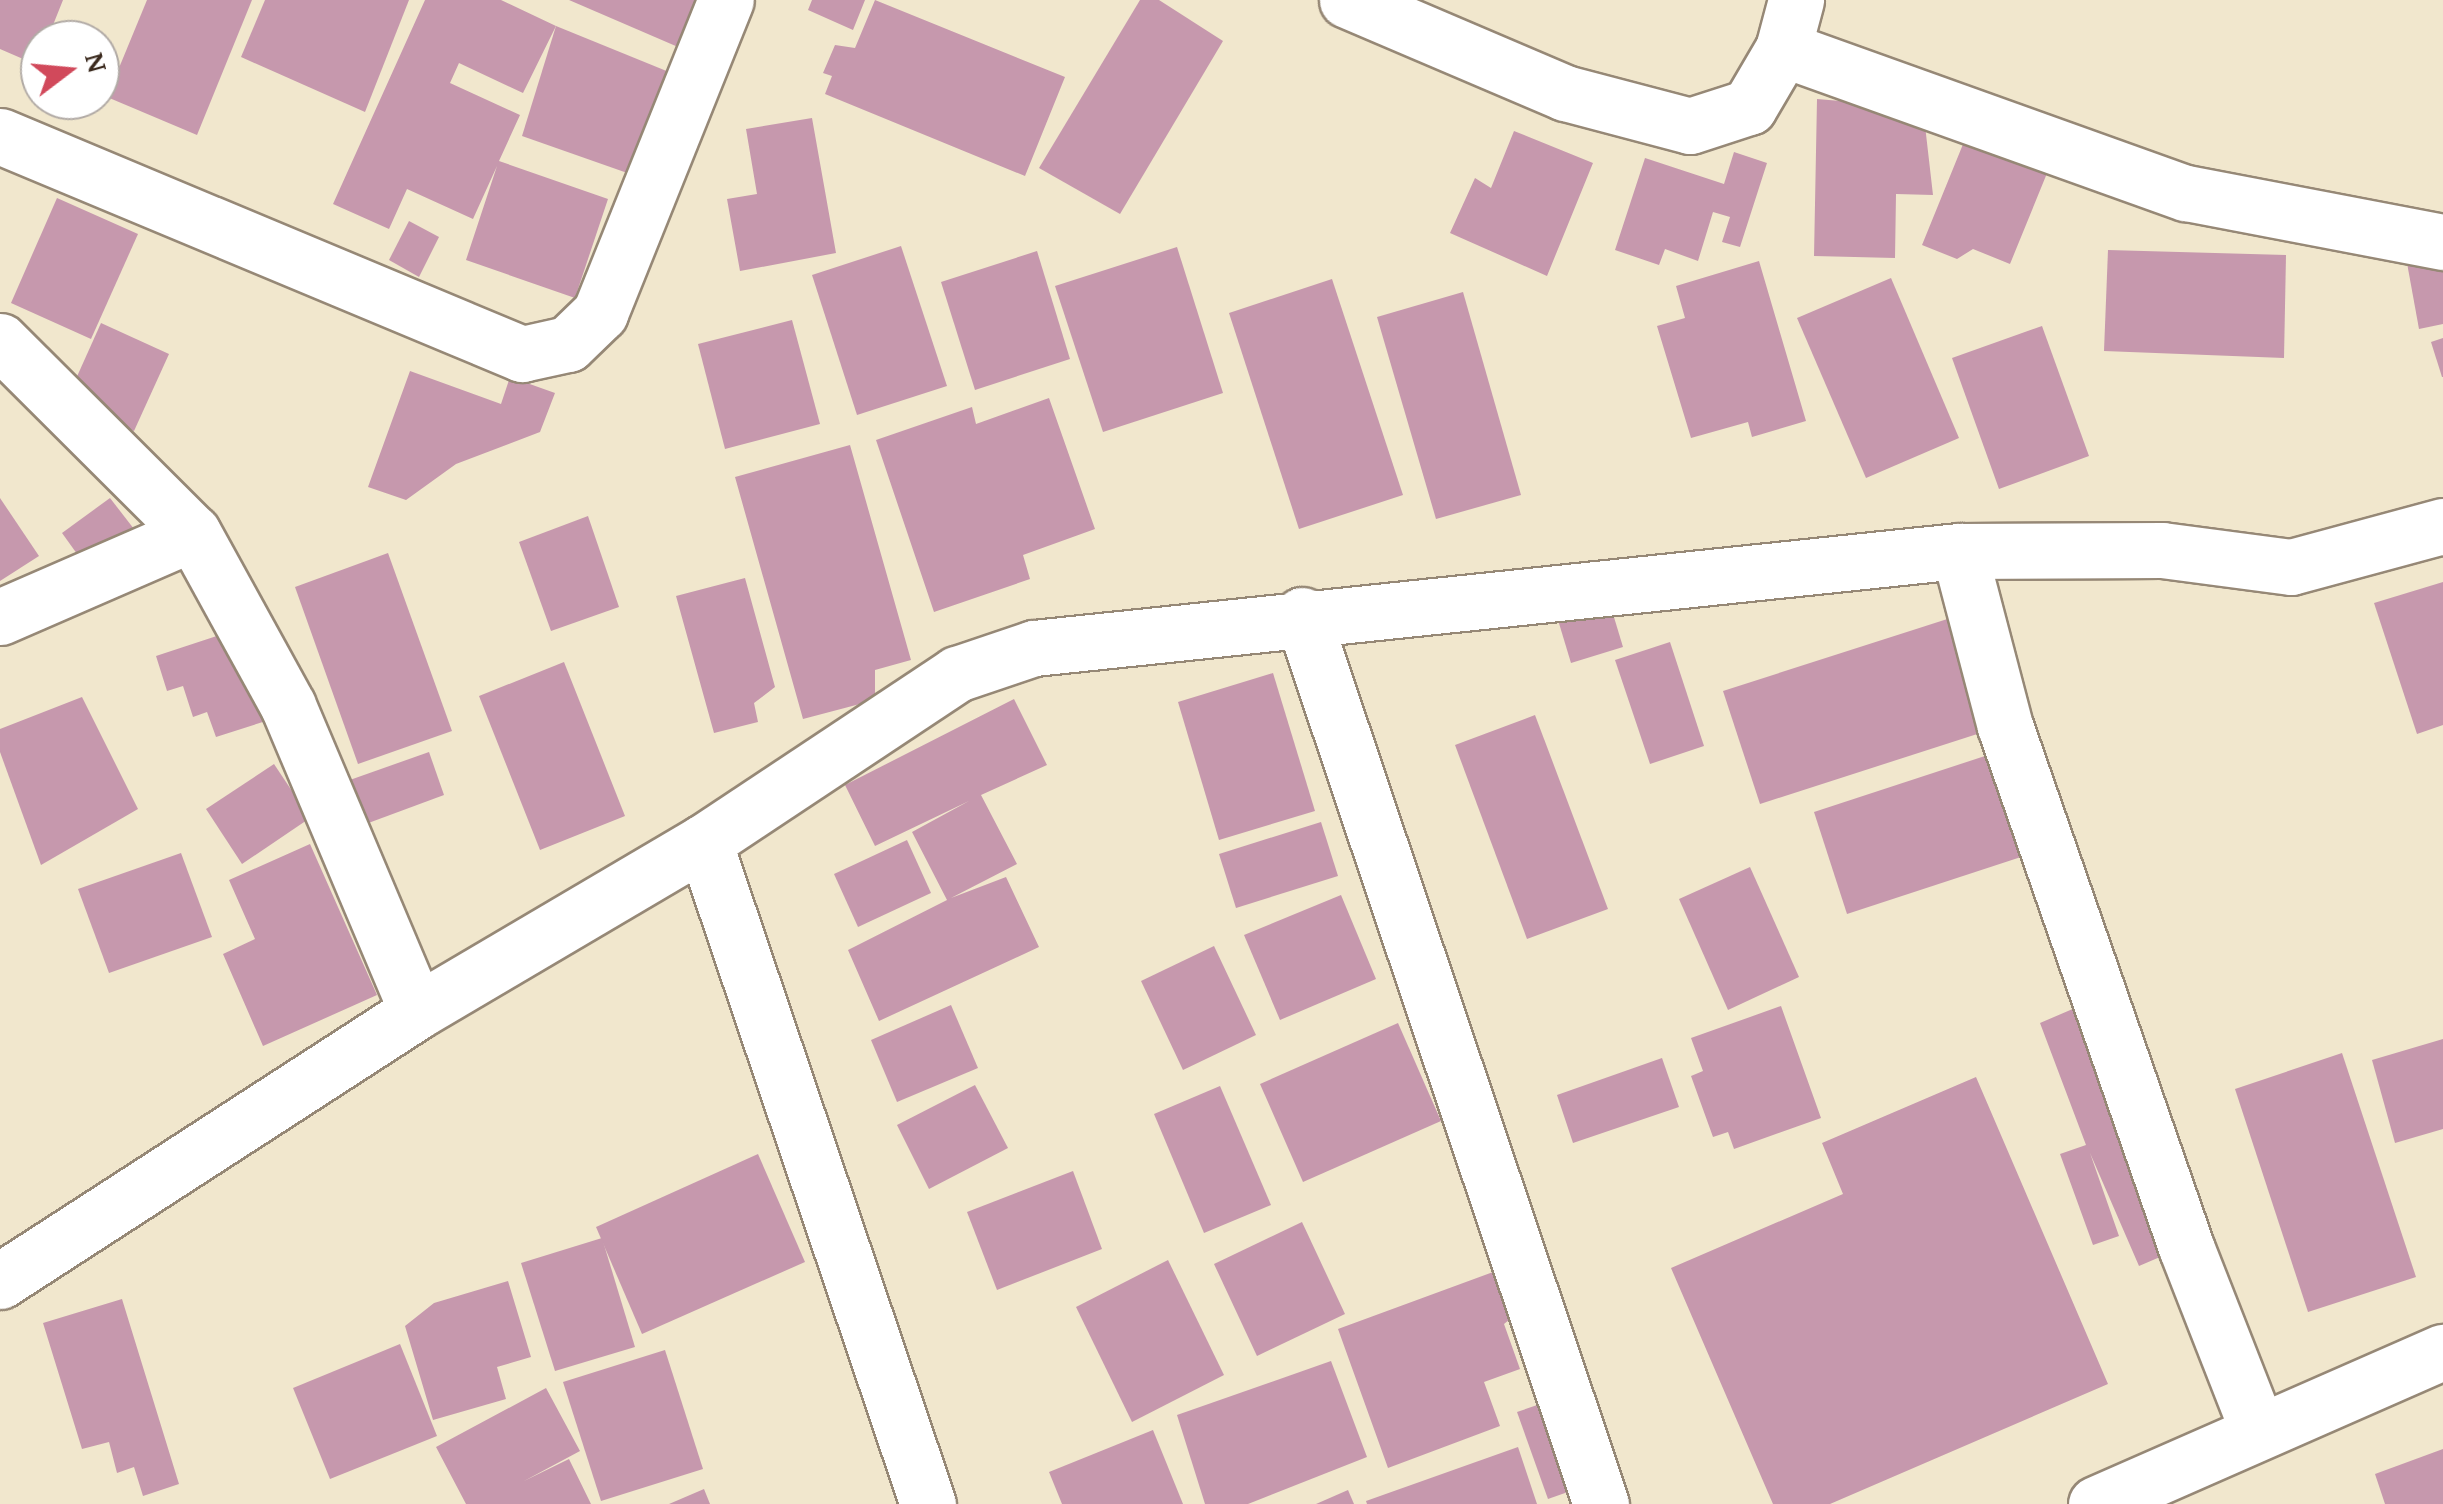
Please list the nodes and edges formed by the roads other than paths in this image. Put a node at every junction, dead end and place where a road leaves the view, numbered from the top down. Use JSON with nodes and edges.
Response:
{"nodes":[{"id":1,"x":726,"y":0,"type":"edge"},
{"id":2,"x":1347,"y":0,"type":"edge"},
{"id":3,"x":1789,"y":24,"type":"edge"},
{"id":4,"x":0,"y":136,"type":"edge"},
{"id":5,"x":2443,"y":242,"type":"edge"},
{"id":6,"x":0,"y":341,"type":"edge"},
{"id":7,"x":2443,"y":526,"type":"edge"},
{"id":8,"x":193,"y":533,"type":"junction"},
{"id":9,"x":1959,"y":551,"type":"junction"},
{"id":10,"x":1302,"y":615,"type":"junction"},
{"id":11,"x":0,"y":617,"type":"edge"},
{"id":12,"x":704,"y":842,"type":"junction"},
{"id":13,"x":417,"y":1012,"type":"junction"},
{"id":14,"x":0,"y":1281,"type":"edge"},
{"id":15,"x":2443,"y":1352,"type":"edge"},
{"id":16,"x":2258,"y":1431,"type":"junction"},
{"id":17,"x":928,"y":1504,"type":"edge"},
{"id":18,"x":1601,"y":1504,"type":"edge"},
{"id":19,"x":2096,"y":1504,"type":"edge"}],
"edges":[{"from":1,"to":4,"type":"street"},
{"from":2,"to":3,"type":"street"},
{"from":3,"to":5,"type":"street"},
{"from":6,"to":8,"type":"street"},
{"from":7,"to":9,"type":"street"},
{"from":8,"to":11,"type":"street"},
{"from":8,"to":13,"type":"street"},
{"from":9,"to":10,"type":"street"},
{"from":9,"to":16,"type":"street"},
{"from":10,"to":12,"type":"street"},
{"from":10,"to":18,"type":"street"},
{"from":12,"to":13,"type":"street"},
{"from":12,"to":17,"type":"street"},
{"from":13,"to":14,"type":"street"},
{"from":15,"to":16,"type":"street"},
{"from":16,"to":19,"type":"street"}]}
